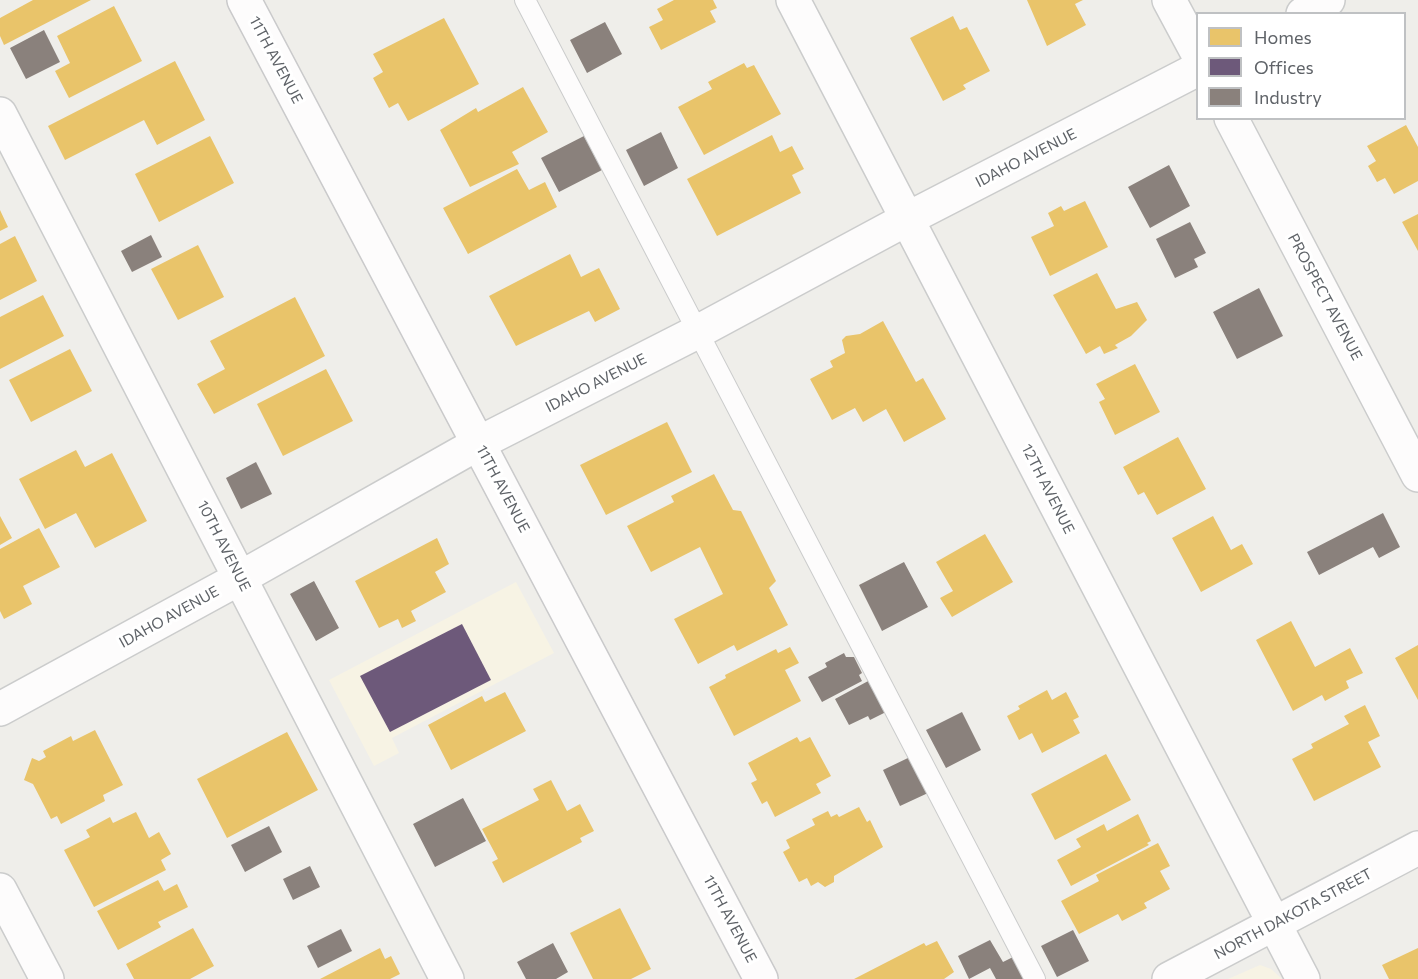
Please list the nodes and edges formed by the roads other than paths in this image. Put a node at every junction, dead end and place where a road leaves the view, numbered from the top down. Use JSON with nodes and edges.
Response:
{"nodes":[{"id":1,"x":244,"y":0,"type":"edge"},
{"id":2,"x":525,"y":0,"type":"edge"},
{"id":3,"x":793,"y":0,"type":"edge"},
{"id":4,"x":1169,"y":0,"type":"edge"},
{"id":5,"x":1328,"y":0,"type":"edge"},
{"id":6,"x":1307,"y":12,"type":"edge"},
{"id":7,"x":1196,"y":52,"type":"edge"},
{"id":8,"x":1196,"y":70,"type":"edge"},
{"id":9,"x":0,"y":114,"type":"edge"},
{"id":10,"x":1232,"y":120,"type":"edge"},
{"id":11,"x":907,"y":219,"type":"junction"},
{"id":12,"x":699,"y":331,"type":"junction"},
{"id":13,"x":479,"y":443,"type":"junction"},
{"id":14,"x":1418,"y":475,"type":"edge"},
{"id":15,"x":240,"y":578,"type":"junction"},
{"id":16,"x":0,"y":709,"type":"edge"},
{"id":17,"x":1418,"y":848,"type":"edge"},
{"id":18,"x":0,"y":890,"type":"edge"},
{"id":19,"x":1274,"y":924,"type":"junction"},
{"id":20,"x":47,"y":979,"type":"edge"},
{"id":21,"x":447,"y":979,"type":"edge"},
{"id":22,"x":761,"y":979,"type":"edge"},
{"id":23,"x":1035,"y":979,"type":"edge"},
{"id":24,"x":1168,"y":979,"type":"edge"},
{"id":25,"x":1303,"y":979,"type":"edge"}],
"edges":[{"from":1,"to":13,"type":"street","name":"11TH AVENUE"},
{"from":2,"to":12,"type":"lane"},
{"from":3,"to":11,"type":"street","name":"12TH AVENUE"},
{"from":4,"to":7,"type":"street"},
{"from":5,"to":6,"type":"street"},
{"from":8,"to":11,"type":"street","name":"IDAHO AVENUE"},
{"from":9,"to":15,"type":"street","name":"10TH AVENUE"},
{"from":10,"to":14,"type":"street","name":"PROSPECT AVENUE"},
{"from":11,"to":12,"type":"street","name":"IDAHO AVENUE"},
{"from":11,"to":19,"type":"street","name":"12TH AVENUE"},
{"from":12,"to":13,"type":"street","name":"IDAHO AVENUE"},
{"from":12,"to":23,"type":"lane"},
{"from":13,"to":15,"type":"street","name":"IDAHO AVENUE"},
{"from":13,"to":22,"type":"street","name":"11TH AVENUE"},
{"from":15,"to":16,"type":"street","name":"IDAHO AVENUE"},
{"from":15,"to":21,"type":"street","name":"10TH AVENUE"},
{"from":17,"to":19,"type":"street","name":"NORTH DAKOTA STREET"},
{"from":18,"to":20,"type":"street"},
{"from":19,"to":24,"type":"street","name":"NORTH DAKOTA STREET"},
{"from":19,"to":25,"type":"street","name":"12TH AVENUE"}]}
